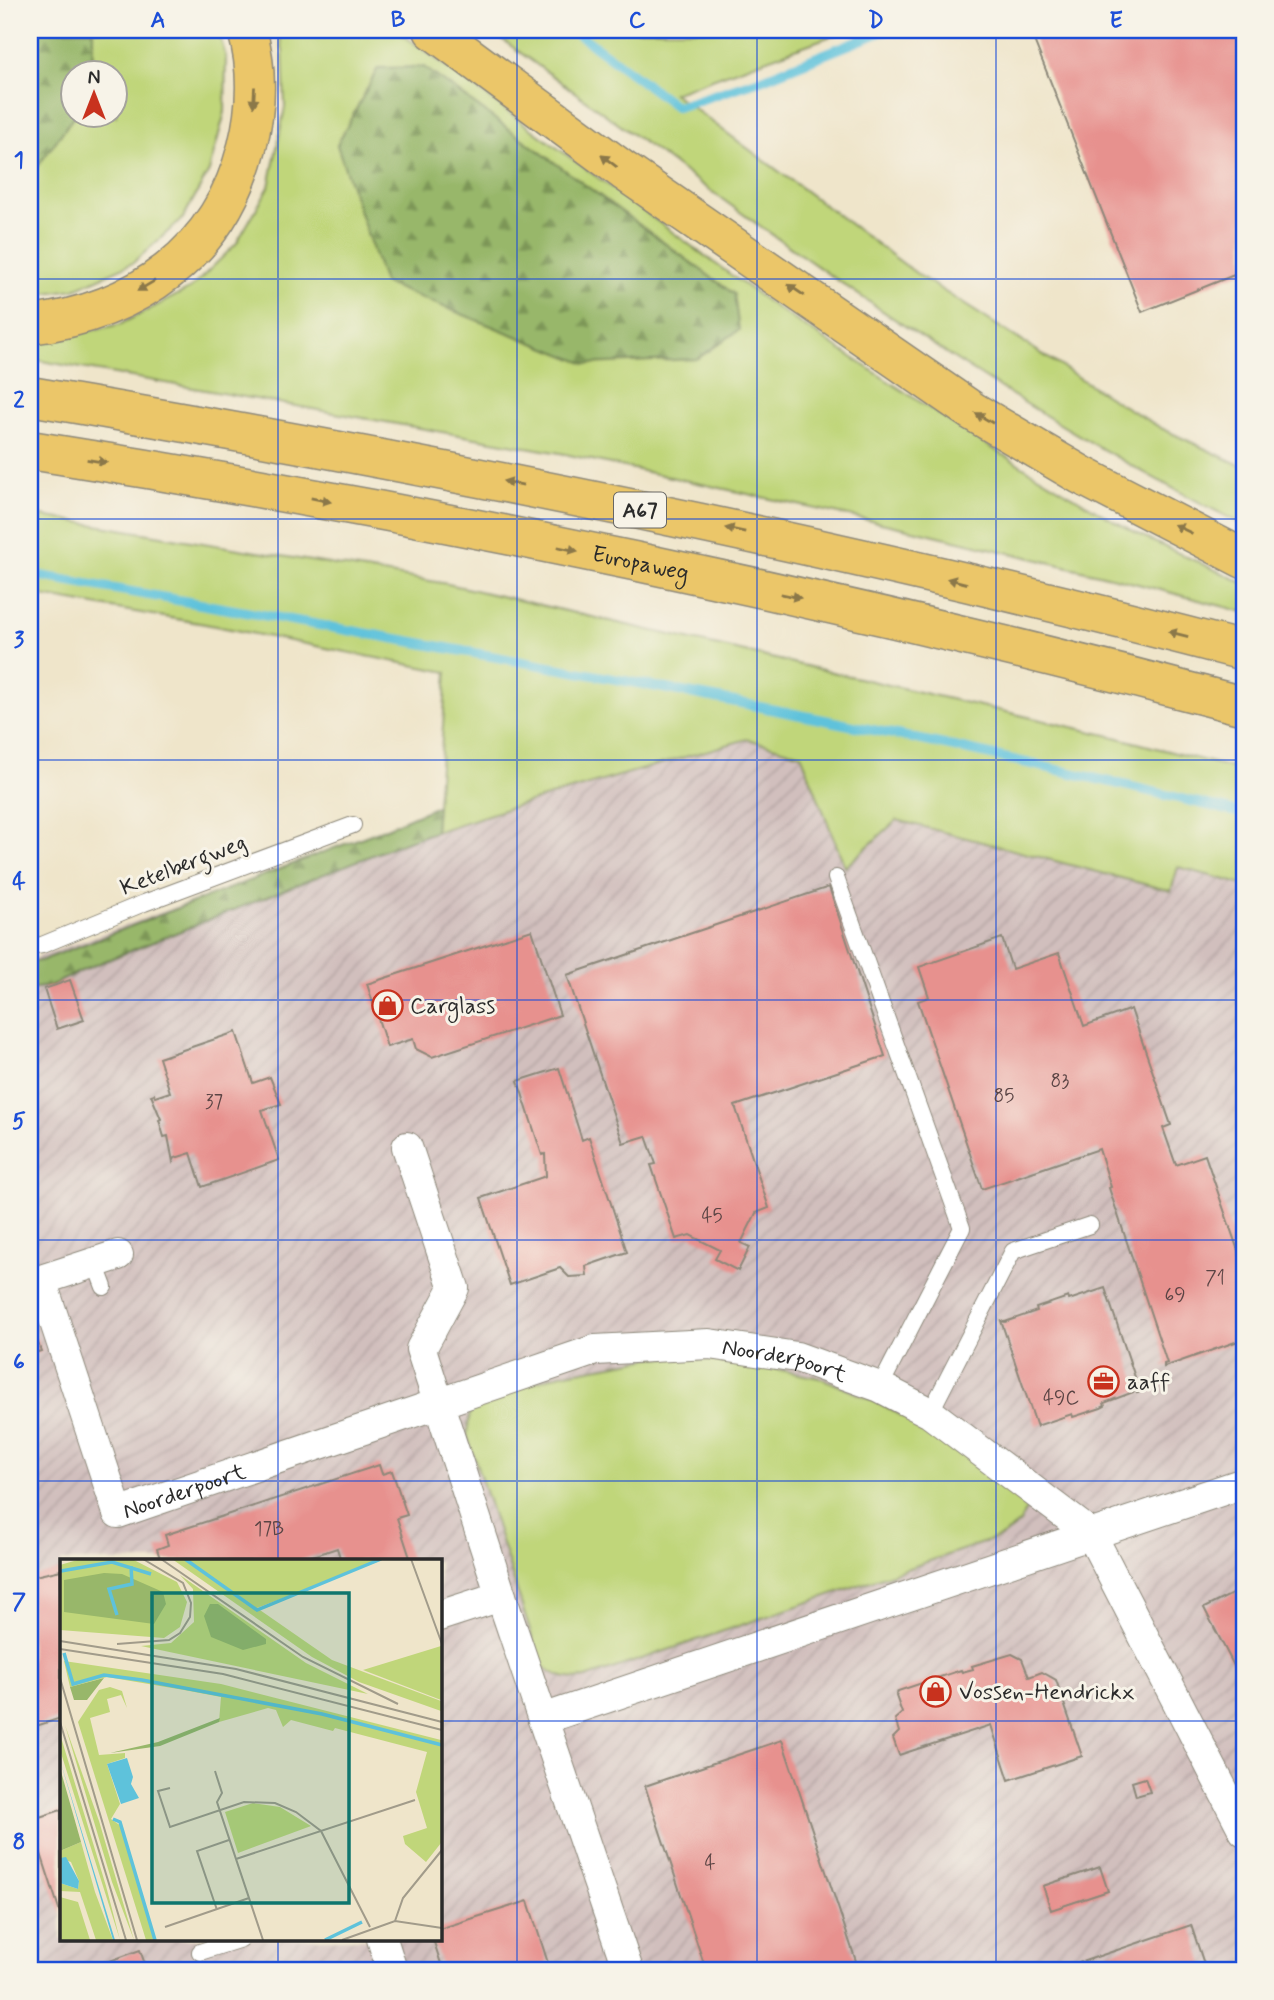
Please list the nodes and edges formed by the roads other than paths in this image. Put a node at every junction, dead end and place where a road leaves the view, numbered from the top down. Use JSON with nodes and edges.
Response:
{"nodes":[{"id":1,"x":247,"y":30,"type":"edge"},
{"id":2,"x":433,"y":30,"type":"edge"},
{"id":3,"x":30,"y":325,"type":"edge"},
{"id":4,"x":30,"y":396,"type":"edge"},
{"id":5,"x":30,"y":450,"type":"edge"},
{"id":6,"x":1244,"y":559,"type":"edge"},
{"id":7,"x":1244,"y":651,"type":"edge"},
{"id":8,"x":1244,"y":706,"type":"edge"},
{"id":9,"x":353,"y":825,"type":"dead end"},
{"id":10,"x":836,"y":877,"type":"dead end"},
{"id":11,"x":30,"y":947,"type":"edge"},
{"id":12,"x":407,"y":1147,"type":"dead end"},
{"id":13,"x":1090,"y":1225,"type":"dead end"},
{"id":14,"x":106,"y":1268,"type":"dead end"},
{"id":15,"x":880,"y":1387,"type":"junction"},
{"id":16,"x":439,"y":1402,"type":"junction"},
{"id":17,"x":930,"y":1413,"type":"junction"},
{"id":18,"x":1244,"y":1483,"type":"edge"},
{"id":19,"x":1091,"y":1534,"type":"junction"},
{"id":20,"x":501,"y":1596,"type":"junction"},
{"id":21,"x":441,"y":1615,"type":"edge"},
{"id":22,"x":543,"y":1718,"type":"junction"},
{"id":23,"x":1244,"y":1831,"type":"edge"},
{"id":24,"x":238,"y":1940,"type":"edge"},
{"id":25,"x":382,"y":1940,"type":"edge"},
{"id":26,"x":200,"y":1952,"type":"dead end"},
{"id":27,"x":392,"y":1970,"type":"edge"},
{"id":28,"x":628,"y":1970,"type":"edge"}],
"edges":[{"from":1,"to":3,"type":"highway","one_way":true},
{"from":6,"to":2,"type":"highway","one_way":true},
{"from":7,"to":4,"type":"highway","number":"A67","one_way":true},
{"from":5,"to":8,"type":"highway","name":"Europaweg","number":"A67","one_way":true},
{"from":9,"to":11,"type":"lane","name":"Ketelbergweg"},
{"from":10,"to":15,"type":"lane"},
{"from":12,"to":16,"type":"street"},
{"from":13,"to":17,"type":"lane"},
{"from":14,"to":16,"type":"street","name":"Noorderpoort"},
{"from":15,"to":16,"type":"street","name":"Noorderpoort"},
{"from":15,"to":17,"type":"street","name":"Noorderpoort"},
{"from":16,"to":20,"type":"street"},
{"from":17,"to":19,"type":"street","name":"Noorderpoort"},
{"from":18,"to":19,"type":"street"},
{"from":19,"to":22,"type":"street"},
{"from":19,"to":23,"type":"street","name":"Noorderpoort"},
{"from":20,"to":21,"type":"street"},
{"from":20,"to":22,"type":"street"},
{"from":22,"to":28,"type":"street"},
{"from":24,"to":26,"type":"lane"},
{"from":25,"to":27,"type":"street"}]}
